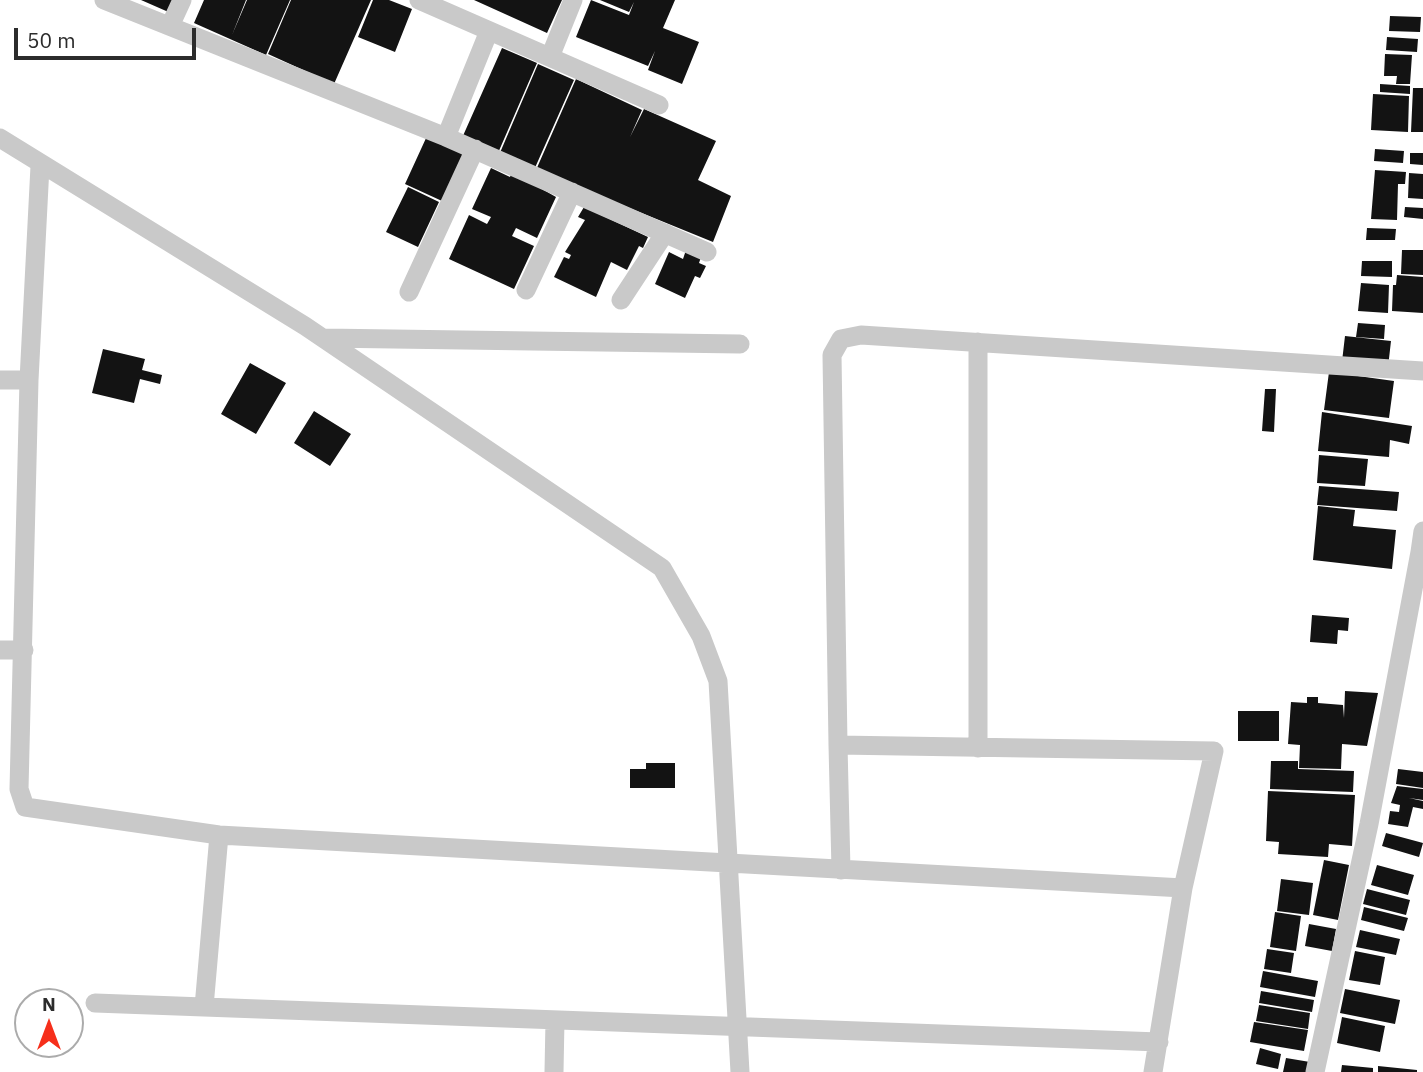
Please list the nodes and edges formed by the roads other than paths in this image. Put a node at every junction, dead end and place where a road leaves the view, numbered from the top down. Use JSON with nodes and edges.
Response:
{"nodes":[{"id":1,"x":104,"y":0,"type":"edge"},
{"id":2,"x":182,"y":0,"type":"edge"},
{"id":3,"x":419,"y":0,"type":"edge"},
{"id":4,"x":573,"y":0,"type":"edge"},
{"id":5,"x":440,"y":4,"type":"edge"},
{"id":6,"x":170,"y":26,"type":"junction"},
{"id":7,"x":489,"y":31,"type":"junction"},
{"id":8,"x":550,"y":57,"type":"junction"},
{"id":9,"x":659,"y":105,"type":"dead end"},
{"id":10,"x":446,"y":136,"type":"junction"},
{"id":11,"x":0,"y":138,"type":"edge"},
{"id":12,"x":475,"y":149,"type":"junction"},
{"id":13,"x":40,"y":166,"type":"junction"},
{"id":14,"x":572,"y":192,"type":"junction"},
{"id":15,"x":665,"y":233,"type":"junction"},
{"id":16,"x":707,"y":252,"type":"dead end"},
{"id":17,"x":526,"y":290,"type":"dead end"},
{"id":18,"x":409,"y":292,"type":"dead end"},
{"id":19,"x":621,"y":300,"type":"dead end"},
{"id":20,"x":323,"y":338,"type":"junction"},
{"id":21,"x":978,"y":342,"type":"junction"},
{"id":22,"x":740,"y":344,"type":"dead end"},
{"id":23,"x":1423,"y":371,"type":"edge"},
{"id":24,"x":0,"y":380,"type":"edge"},
{"id":25,"x":29,"y":380,"type":"junction"},
{"id":26,"x":1423,"y":531,"type":"edge"},
{"id":27,"x":1421,"y":552,"type":"edge"},
{"id":28,"x":0,"y":650,"type":"edge"},
{"id":29,"x":24,"y":650,"type":"junction"},
{"id":30,"x":838,"y":745,"type":"junction"},
{"id":31,"x":978,"y":748,"type":"junction"},
{"id":32,"x":219,"y":835,"type":"junction"},
{"id":33,"x":728,"y":862,"type":"junction"},
{"id":34,"x":841,"y":870,"type":"junction"},
{"id":35,"x":1183,"y":888,"type":"junction"},
{"id":36,"x":95,"y":1003,"type":"dead end"},
{"id":37,"x":204,"y":1007,"type":"junction"},
{"id":38,"x":555,"y":1020,"type":"junction"},
{"id":39,"x":737,"y":1027,"type":"junction"},
{"id":40,"x":1159,"y":1042,"type":"junction"},
{"id":41,"x":554,"y":1072,"type":"edge"},
{"id":42,"x":740,"y":1072,"type":"edge"},
{"id":43,"x":1153,"y":1072,"type":"edge"},
{"id":44,"x":1315,"y":1072,"type":"edge"}],
"edges":[{"from":1,"to":6,"type":"street"},
{"from":2,"to":6,"type":"street"},
{"from":3,"to":5,"type":"street"},
{"from":4,"to":8,"type":"street"},
{"from":5,"to":7,"type":"street"},
{"from":6,"to":10,"type":"street"},
{"from":7,"to":8,"type":"street"},
{"from":7,"to":10,"type":"street"},
{"from":8,"to":9,"type":"street"},
{"from":10,"to":12,"type":"street"},
{"from":11,"to":13,"type":"street"},
{"from":12,"to":14,"type":"street"},
{"from":12,"to":18,"type":"street"},
{"from":13,"to":20,"type":"street"},
{"from":13,"to":25,"type":"street"},
{"from":14,"to":15,"type":"street"},
{"from":14,"to":17,"type":"street"},
{"from":15,"to":16,"type":"street"},
{"from":15,"to":19,"type":"street"},
{"from":20,"to":22,"type":"street"},
{"from":20,"to":33,"type":"street"},
{"from":21,"to":23,"type":"street"},
{"from":21,"to":30,"type":"street"},
{"from":21,"to":31,"type":"street"},
{"from":24,"to":25,"type":"street"},
{"from":25,"to":29,"type":"street"},
{"from":26,"to":27,"type":"street"},
{"from":27,"to":44,"type":"street"},
{"from":28,"to":29,"type":"street"},
{"from":29,"to":32,"type":"street"},
{"from":30,"to":31,"type":"street"},
{"from":30,"to":34,"type":"street"},
{"from":31,"to":35,"type":"street"},
{"from":32,"to":33,"type":"street"},
{"from":32,"to":37,"type":"street"},
{"from":33,"to":34,"type":"street"},
{"from":33,"to":39,"type":"street"},
{"from":34,"to":35,"type":"street"},
{"from":35,"to":40,"type":"street"},
{"from":36,"to":37,"type":"street"},
{"from":37,"to":38,"type":"street"},
{"from":38,"to":39,"type":"street"},
{"from":38,"to":41,"type":"street"},
{"from":39,"to":40,"type":"street"},
{"from":39,"to":42,"type":"street"},
{"from":40,"to":43,"type":"street"}]}
